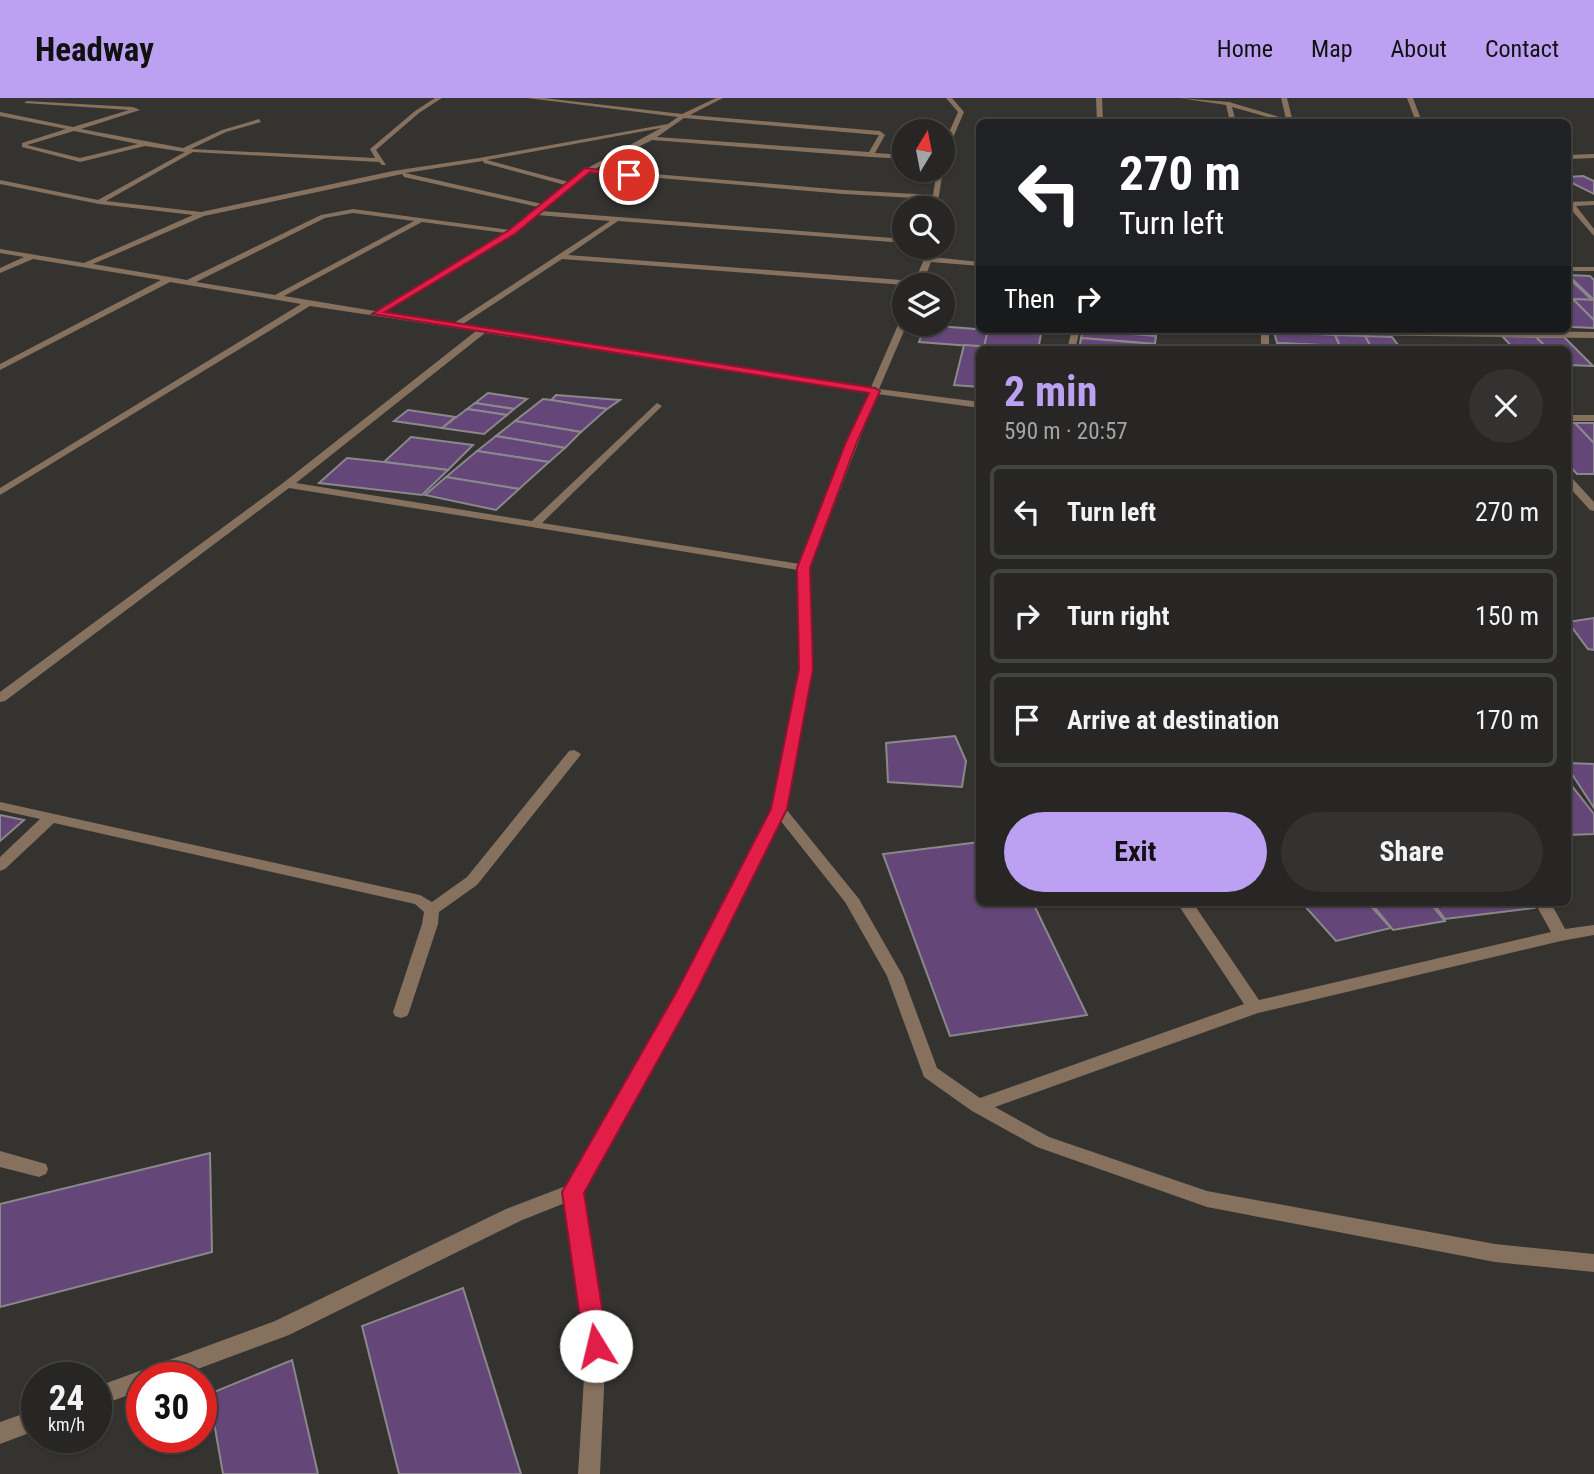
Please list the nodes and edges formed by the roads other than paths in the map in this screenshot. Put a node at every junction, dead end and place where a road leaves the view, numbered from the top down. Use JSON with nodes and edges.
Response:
{"nodes":[{"id":1,"x":41,"y":98,"type":"edge"},
{"id":2,"x":439,"y":98,"type":"edge"},
{"id":3,"x":530,"y":98,"type":"edge"},
{"id":4,"x":720,"y":98,"type":"edge"},
{"id":5,"x":949,"y":98,"type":"edge"},
{"id":6,"x":1099,"y":98,"type":"edge"},
{"id":7,"x":1182,"y":98,"type":"edge"},
{"id":8,"x":1284,"y":98,"type":"edge"},
{"id":9,"x":1410,"y":98,"type":"edge"},
{"id":10,"x":572,"y":100,"type":"edge"},
{"id":11,"x":27,"y":103,"type":"junction"},
{"id":12,"x":1229,"y":104,"type":"junction"},
{"id":13,"x":0,"y":113,"type":"edge"},
{"id":14,"x":683,"y":116,"type":"junction"},
{"id":15,"x":1101,"y":119,"type":"edge"},
{"id":16,"x":1232,"y":119,"type":"edge"},
{"id":17,"x":1280,"y":119,"type":"edge"},
{"id":18,"x":1289,"y":119,"type":"edge"},
{"id":19,"x":1418,"y":119,"type":"edge"},
{"id":20,"x":259,"y":121,"type":"dead end"},
{"id":21,"x":956,"y":124,"type":"edge"},
{"id":22,"x":670,"y":125,"type":"junction"},
{"id":23,"x":78,"y":128,"type":"junction"},
{"id":24,"x":651,"y":138,"type":"junction"},
{"id":25,"x":145,"y":144,"type":"junction"},
{"id":26,"x":184,"y":150,"type":"junction"},
{"id":27,"x":193,"y":150,"type":"junction"},
{"id":28,"x":871,"y":155,"type":"junction"},
{"id":29,"x":892,"y":156,"type":"edge"},
{"id":30,"x":1594,"y":156,"type":"edge"},
{"id":31,"x":1571,"y":157,"type":"edge"},
{"id":32,"x":379,"y":160,"type":"junction"},
{"id":33,"x":479,"y":160,"type":"junction"},
{"id":34,"x":588,"y":170,"type":"junction"},
{"id":35,"x":393,"y":173,"type":"junction"},
{"id":36,"x":0,"y":182,"type":"edge"},
{"id":37,"x":569,"y":184,"type":"junction"},
{"id":38,"x":919,"y":196,"type":"edge"},
{"id":39,"x":99,"y":202,"type":"junction"},
{"id":40,"x":1594,"y":203,"type":"edge"},
{"id":41,"x":1571,"y":204,"type":"edge"},
{"id":42,"x":543,"y":206,"type":"junction"},
{"id":43,"x":1571,"y":206,"type":"edge"},
{"id":44,"x":202,"y":214,"type":"junction"},
{"id":45,"x":534,"y":214,"type":"junction"},
{"id":46,"x":421,"y":220,"type":"junction"},
{"id":47,"x":615,"y":221,"type":"junction"},
{"id":48,"x":512,"y":232,"type":"junction"},
{"id":49,"x":1594,"y":234,"type":"edge"},
{"id":50,"x":892,"y":239,"type":"edge"},
{"id":51,"x":0,"y":251,"type":"edge"},
{"id":52,"x":32,"y":257,"type":"junction"},
{"id":53,"x":562,"y":257,"type":"junction"},
{"id":54,"x":928,"y":259,"type":"joint"},
{"id":55,"x":976,"y":264,"type":"edge"},
{"id":56,"x":85,"y":265,"type":"junction"},
{"id":57,"x":1571,"y":269,"type":"edge"},
{"id":58,"x":1594,"y":269,"type":"edge"},
{"id":59,"x":0,"y":271,"type":"edge"},
{"id":60,"x":923,"y":273,"type":"edge"},
{"id":61,"x":168,"y":279,"type":"junction"},
{"id":62,"x":189,"y":282,"type":"junction"},
{"id":63,"x":892,"y":282,"type":"edge"},
{"id":64,"x":275,"y":298,"type":"junction"},
{"id":65,"x":309,"y":303,"type":"junction"},
{"id":66,"x":376,"y":314,"type":"junction"},
{"id":67,"x":455,"y":326,"type":"junction"},
{"id":68,"x":483,"y":330,"type":"junction"},
{"id":69,"x":1462,"y":333,"type":"edge"},
{"id":70,"x":1594,"y":335,"type":"edge"},
{"id":71,"x":898,"y":336,"type":"edge"},
{"id":72,"x":0,"y":367,"type":"edge"},
{"id":73,"x":875,"y":391,"type":"junction"},
{"id":74,"x":976,"y":404,"type":"edge"},
{"id":75,"x":657,"y":406,"type":"dead end"},
{"id":76,"x":1571,"y":418,"type":"edge"},
{"id":77,"x":1594,"y":418,"type":"edge"},
{"id":78,"x":1571,"y":483,"type":"edge"},
{"id":79,"x":287,"y":485,"type":"junction"},
{"id":80,"x":0,"y":492,"type":"edge"},
{"id":81,"x":1594,"y":508,"type":"edge"},
{"id":82,"x":535,"y":524,"type":"junction"},
{"id":83,"x":804,"y":568,"type":"junction"},
{"id":84,"x":0,"y":698,"type":"edge"},
{"id":85,"x":574,"y":754,"type":"dead end"},
{"id":86,"x":0,"y":806,"type":"edge"},
{"id":87,"x":779,"y":809,"type":"junction"},
{"id":88,"x":50,"y":818,"type":"junction"},
{"id":89,"x":0,"y":866,"type":"edge"},
{"id":90,"x":1187,"y":906,"type":"edge"},
{"id":91,"x":1545,"y":906,"type":"edge"},
{"id":92,"x":432,"y":910,"type":"junction"},
{"id":93,"x":1594,"y":930,"type":"edge"},
{"id":94,"x":1561,"y":935,"type":"junction"},
{"id":95,"x":1255,"y":1007,"type":"junction"},
{"id":96,"x":401,"y":1012,"type":"dead end"},
{"id":97,"x":978,"y":1106,"type":"junction"},
{"id":98,"x":0,"y":1159,"type":"edge"},
{"id":99,"x":39,"y":1168,"type":"dead end"},
{"id":100,"x":573,"y":1192,"type":"junction"},
{"id":101,"x":1594,"y":1263,"type":"edge"},
{"id":102,"x":190,"y":1362,"type":"edge"},
{"id":103,"x":21,"y":1425,"type":"edge"},
{"id":104,"x":0,"y":1433,"type":"edge"},
{"id":105,"x":589,"y":1474,"type":"edge"}],
"edges":[{"from":1,"to":11,"type":"street"},
{"from":2,"to":32,"type":"street"},
{"from":3,"to":10,"type":"street"},
{"from":4,"to":14,"type":"street"},
{"from":5,"to":21,"type":"street"},
{"from":6,"to":15,"type":"street"},
{"from":7,"to":12,"type":"street"},
{"from":8,"to":18,"type":"street"},
{"from":9,"to":19,"type":"street"},
{"from":10,"to":14,"type":"street"},
{"from":11,"to":13,"type":"street"},
{"from":11,"to":23,"type":"street"},
{"from":12,"to":16,"type":"street"},
{"from":12,"to":17,"type":"street"},
{"from":13,"to":23,"type":"street"},
{"from":14,"to":22,"type":"street"},
{"from":14,"to":28,"type":"street"},
{"from":20,"to":26,"type":"street"},
{"from":22,"to":24,"type":"street"},
{"from":22,"to":33,"type":"street"},
{"from":23,"to":25,"type":"street"},
{"from":23,"to":25,"type":"street"},
{"from":24,"to":28,"type":"street"},
{"from":24,"to":34,"type":"street"},
{"from":25,"to":26,"type":"street"},
{"from":26,"to":27,"type":"street"},
{"from":27,"to":32,"type":"street"},
{"from":27,"to":39,"type":"street"},
{"from":28,"to":29,"type":"street"},
{"from":30,"to":31,"type":"street"},
{"from":32,"to":35,"type":"street"},
{"from":33,"to":35,"type":"street"},
{"from":33,"to":37,"type":"street"},
{"from":34,"to":37,"type":"street"},
{"from":34,"to":38,"type":"street"},
{"from":35,"to":42,"type":"street"},
{"from":35,"to":44,"type":"street"},
{"from":36,"to":39,"type":"street"},
{"from":37,"to":42,"type":"street"},
{"from":39,"to":44,"type":"street"},
{"from":40,"to":41,"type":"street"},
{"from":42,"to":45,"type":"street"},
{"from":43,"to":49,"type":"street"},
{"from":44,"to":56,"type":"street"},
{"from":45,"to":47,"type":"street"},
{"from":45,"to":48,"type":"street"},
{"from":46,"to":48,"type":"street"},
{"from":46,"to":62,"type":"street"},
{"from":46,"to":64,"type":"street"},
{"from":47,"to":50,"type":"street"},
{"from":47,"to":53,"type":"street"},
{"from":48,"to":66,"type":"street"},
{"from":51,"to":52,"type":"street"},
{"from":52,"to":56,"type":"street"},
{"from":52,"to":59,"type":"street"},
{"from":53,"to":63,"type":"street"},
{"from":53,"to":67,"type":"street"},
{"from":54,"to":55,"type":"street"},
{"from":54,"to":60,"type":"street"},
{"from":56,"to":61,"type":"street"},
{"from":57,"to":58,"type":"street"},
{"from":61,"to":62,"type":"street"},
{"from":61,"to":72,"type":"street"},
{"from":62,"to":64,"type":"street"},
{"from":64,"to":65,"type":"street"},
{"from":65,"to":66,"type":"street"},
{"from":65,"to":80,"type":"street"},
{"from":66,"to":67,"type":"street"},
{"from":67,"to":68,"type":"street"},
{"from":68,"to":73,"type":"street"},
{"from":68,"to":79,"type":"street"},
{"from":69,"to":70,"type":"street"},
{"from":71,"to":73,"type":"street"},
{"from":73,"to":74,"type":"street"},
{"from":73,"to":83,"type":"street"},
{"from":75,"to":82,"type":"street"},
{"from":76,"to":77,"type":"street"},
{"from":78,"to":81,"type":"street"},
{"from":79,"to":82,"type":"street"},
{"from":79,"to":84,"type":"street"},
{"from":82,"to":83,"type":"street"},
{"from":83,"to":87,"type":"street"},
{"from":85,"to":92,"type":"street"},
{"from":86,"to":88,"type":"street"},
{"from":87,"to":97,"type":"street"},
{"from":87,"to":100,"type":"street"},
{"from":88,"to":89,"type":"street"},
{"from":88,"to":92,"type":"street"},
{"from":90,"to":95,"type":"street"},
{"from":91,"to":94,"type":"street"},
{"from":92,"to":96,"type":"street"},
{"from":93,"to":94,"type":"street"},
{"from":94,"to":95,"type":"street"},
{"from":95,"to":97,"type":"street"},
{"from":97,"to":101,"type":"street"},
{"from":98,"to":99,"type":"street"},
{"from":100,"to":102,"type":"street"},
{"from":100,"to":105,"type":"street"},
{"from":103,"to":104,"type":"street"}]}
